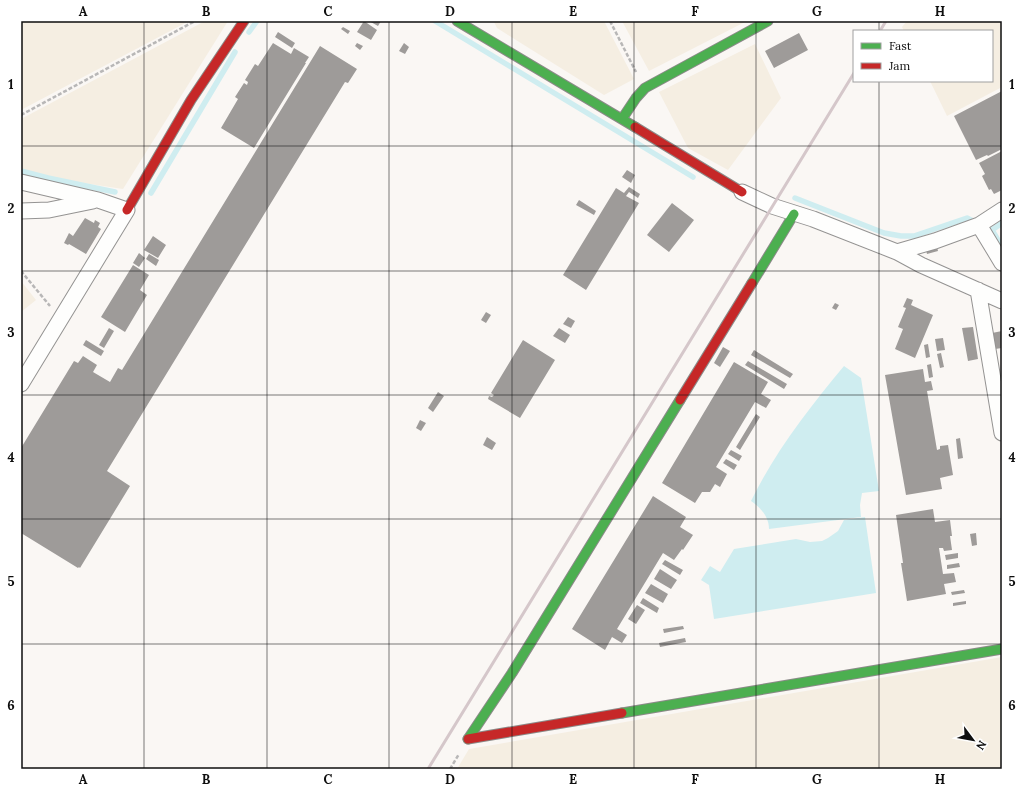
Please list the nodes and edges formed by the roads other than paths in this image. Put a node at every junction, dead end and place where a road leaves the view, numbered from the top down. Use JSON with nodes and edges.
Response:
{"nodes":[{"id":1,"x":244,"y":21,"type":"edge"},
{"id":2,"x":457,"y":21,"type":"edge"},
{"id":3,"x":768,"y":21,"type":"edge"},
{"id":4,"x":622,"y":119,"type":"junction"},
{"id":5,"x":21,"y":182,"type":"edge"},
{"id":6,"x":742,"y":192,"type":"joint"},
{"id":7,"x":98,"y":200,"type":"junction"},
{"id":8,"x":127,"y":210,"type":"junction"},
{"id":9,"x":1002,"y":210,"type":"edge"},
{"id":10,"x":21,"y":211,"type":"edge"},
{"id":11,"x":794,"y":214,"type":"junction"},
{"id":12,"x":979,"y":225,"type":"junction"},
{"id":13,"x":897,"y":252,"type":"junction"},
{"id":14,"x":1002,"y":263,"type":"edge"},
{"id":15,"x":978,"y":290,"type":"junction"},
{"id":16,"x":1002,"y":301,"type":"edge"},
{"id":17,"x":21,"y":384,"type":"edge"},
{"id":18,"x":1002,"y":433,"type":"edge"},
{"id":19,"x":1002,"y":649,"type":"edge"}],
"edges":[{"from":1,"to":8,"type":"street"},
{"from":2,"to":4,"type":"street"},
{"from":3,"to":4,"type":"street"},
{"from":4,"to":6,"type":"street"},
{"from":5,"to":7,"type":"street"},
{"from":6,"to":11,"type":"street"},
{"from":7,"to":8,"type":"street"},
{"from":7,"to":10,"type":"street"},
{"from":8,"to":17,"type":"street"},
{"from":9,"to":12,"type":"street"},
{"from":11,"to":13,"type":"street"},
{"from":11,"to":19,"type":"street"},
{"from":12,"to":13,"type":"street"},
{"from":12,"to":14,"type":"street"},
{"from":13,"to":15,"type":"street"},
{"from":15,"to":16,"type":"street"},
{"from":15,"to":18,"type":"street"}]}
